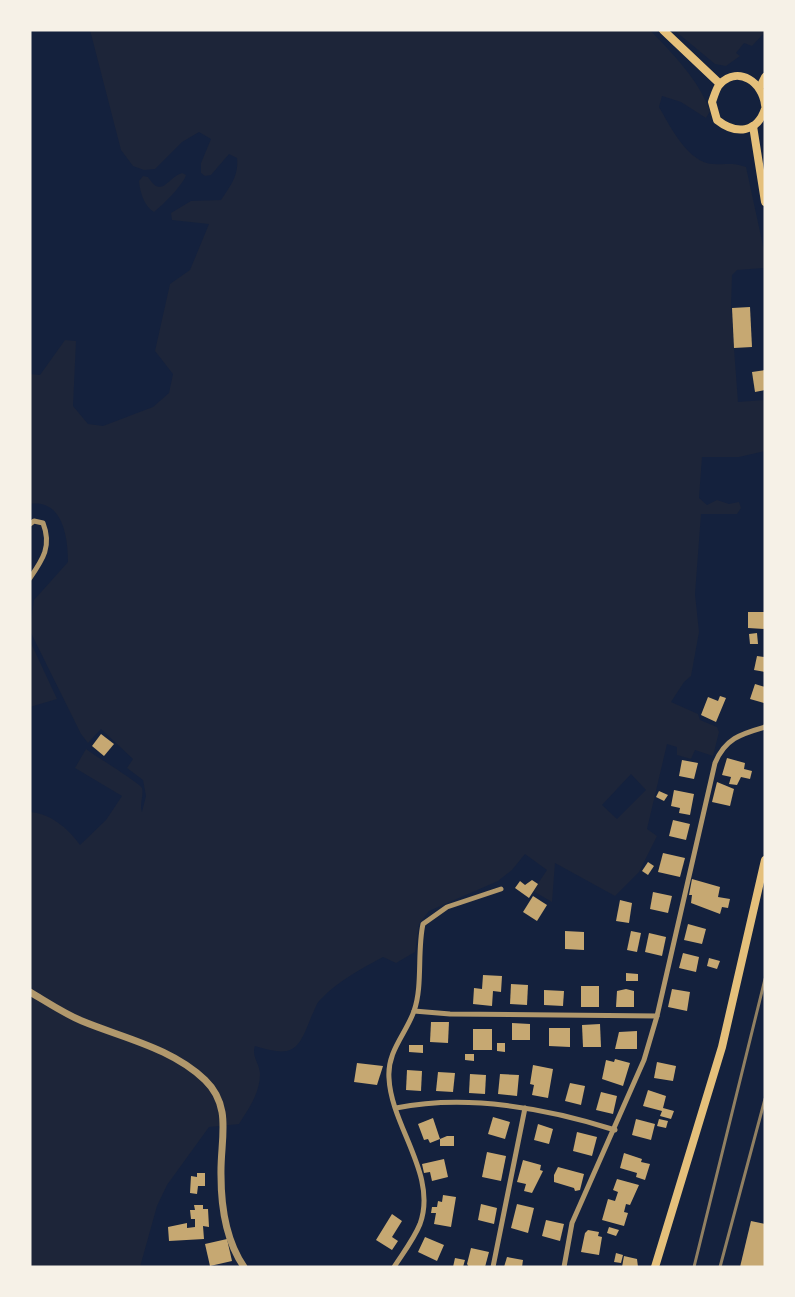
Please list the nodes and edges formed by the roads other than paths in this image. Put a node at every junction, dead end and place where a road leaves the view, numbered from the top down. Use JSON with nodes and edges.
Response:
{"nodes":[{"id":1,"x":663,"y":30,"type":"edge"},
{"id":2,"x":765,"y":76,"type":"edge"},
{"id":3,"x":720,"y":84,"type":"junction"},
{"id":4,"x":760,"y":87,"type":"junction"},
{"id":5,"x":765,"y":107,"type":"edge"},
{"id":6,"x":753,"y":126,"type":"junction"},
{"id":7,"x":765,"y":202,"type":"edge"},
{"id":8,"x":30,"y":524,"type":"edge"},
{"id":9,"x":30,"y":578,"type":"edge"},
{"id":10,"x":765,"y":727,"type":"edge"},
{"id":11,"x":765,"y":860,"type":"edge"},
{"id":12,"x":501,"y":889,"type":"dead end"},
{"id":13,"x":30,"y":992,"type":"edge"},
{"id":14,"x":414,"y":1011,"type":"junction"},
{"id":15,"x":657,"y":1016,"type":"junction"},
{"id":16,"x":396,"y":1108,"type":"junction"},
{"id":17,"x":525,"y":1108,"type":"junction"},
{"id":18,"x":615,"y":1130,"type":"junction"},
{"id":19,"x":244,"y":1267,"type":"edge"},
{"id":20,"x":394,"y":1267,"type":"edge"},
{"id":21,"x":493,"y":1267,"type":"edge"},
{"id":22,"x":564,"y":1267,"type":"edge"},
{"id":23,"x":655,"y":1267,"type":"edge"}],
"edges":[{"from":1,"to":3,"type":"main road"},
{"from":2,"to":4,"type":"main road"},
{"from":3,"to":4,"type":"main road"},
{"from":3,"to":6,"type":"main road"},
{"from":4,"to":5,"type":"main road"},
{"from":5,"to":6,"type":"main road"},
{"from":6,"to":7,"type":"main road"},
{"from":8,"to":9,"type":"street"},
{"from":10,"to":15,"type":"street"},
{"from":11,"to":23,"type":"main road"},
{"from":12,"to":14,"type":"street"},
{"from":13,"to":19,"type":"street"},
{"from":14,"to":15,"type":"street"},
{"from":14,"to":16,"type":"street"},
{"from":15,"to":18,"type":"street"},
{"from":16,"to":17,"type":"street"},
{"from":16,"to":20,"type":"street"},
{"from":17,"to":18,"type":"street"},
{"from":17,"to":21,"type":"street"},
{"from":18,"to":22,"type":"street"}]}
